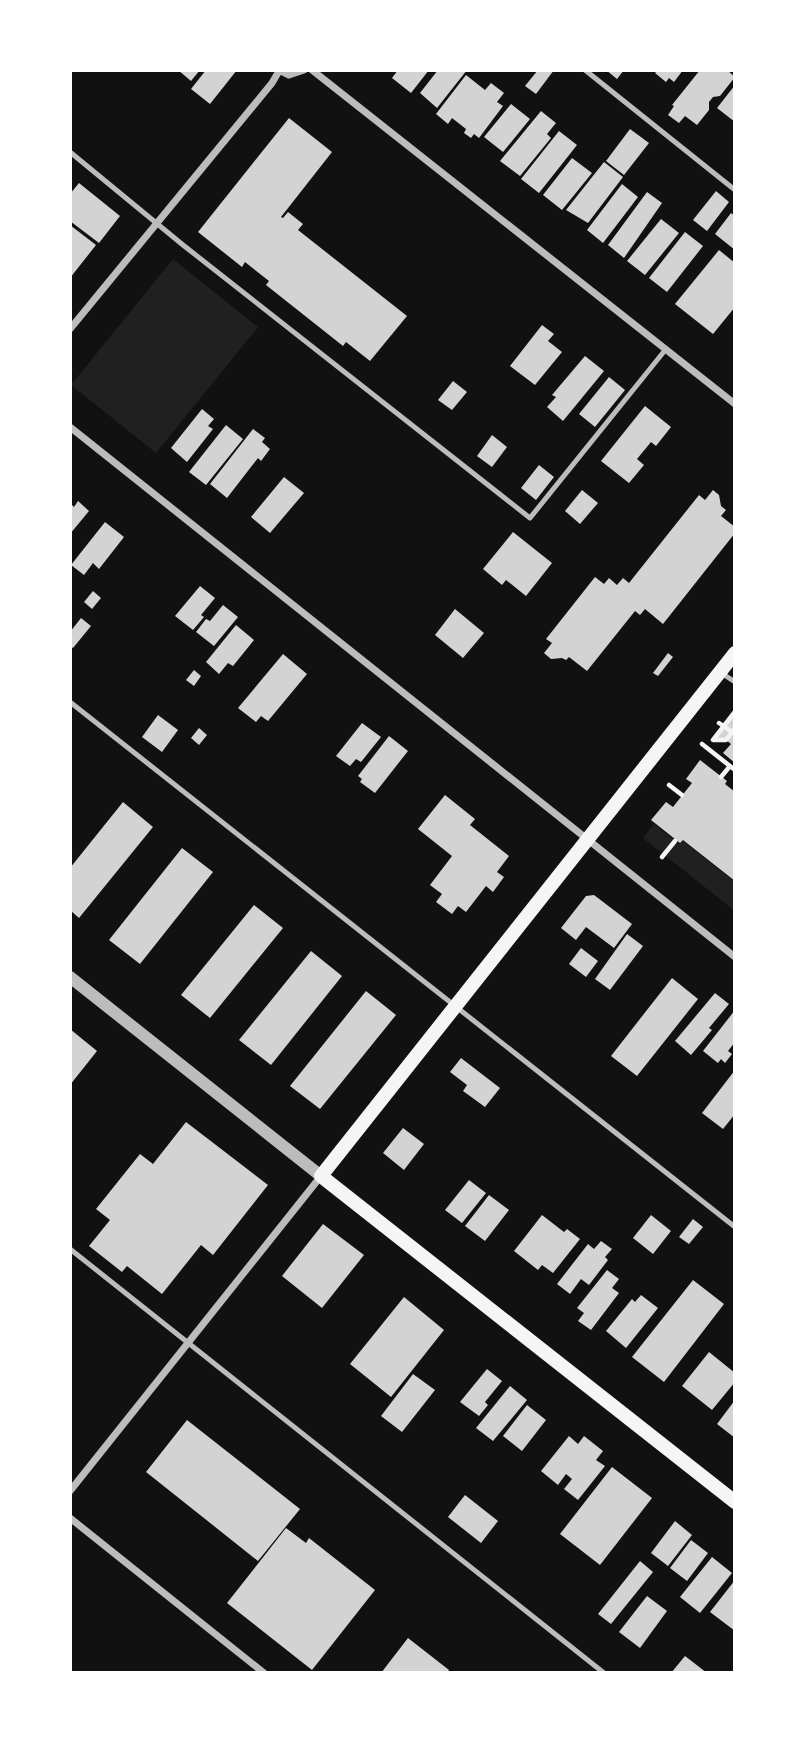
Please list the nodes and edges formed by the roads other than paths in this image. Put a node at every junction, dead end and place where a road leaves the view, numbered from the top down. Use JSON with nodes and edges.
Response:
{"nodes":[{"id":1,"x":279,"y":70,"type":"edge"},
{"id":2,"x":304,"y":70,"type":"edge"},
{"id":3,"x":312,"y":70,"type":"edge"},
{"id":4,"x":585,"y":70,"type":"edge"},
{"id":5,"x":70,"y":152,"type":"edge"},
{"id":6,"x":735,"y":190,"type":"edge"},
{"id":7,"x":157,"y":224,"type":"junction"},
{"id":8,"x":70,"y":330,"type":"edge"},
{"id":9,"x":666,"y":349,"type":"junction"},
{"id":10,"x":735,"y":404,"type":"edge"},
{"id":11,"x":70,"y":427,"type":"edge"},
{"id":12,"x":735,"y":653,"type":"edge"},
{"id":13,"x":720,"y":671,"type":"junction"},
{"id":14,"x":735,"y":682,"type":"edge"},
{"id":15,"x":70,"y":702,"type":"edge"},
{"id":16,"x":587,"y":840,"type":"junction"},
{"id":17,"x":735,"y":957,"type":"edge"},
{"id":18,"x":70,"y":977,"type":"edge"},
{"id":19,"x":456,"y":1008,"type":"junction"},
{"id":20,"x":321,"y":1176,"type":"junction"},
{"id":21,"x":735,"y":1227,"type":"edge"},
{"id":22,"x":70,"y":1249,"type":"edge"},
{"id":23,"x":188,"y":1343,"type":"junction"},
{"id":24,"x":70,"y":1491,"type":"edge"},
{"id":25,"x":735,"y":1502,"type":"edge"},
{"id":26,"x":70,"y":1518,"type":"edge"},
{"id":27,"x":264,"y":1673,"type":"edge"},
{"id":28,"x":604,"y":1673,"type":"edge"}],
"edges":[{"from":1,"to":2,"type":"street"},
{"from":1,"to":7,"type":"street"},
{"from":3,"to":9,"type":"street"},
{"from":4,"to":6,"type":"lane"},
{"from":5,"to":7,"type":"lane"},
{"from":7,"to":8,"type":"street"},
{"from":7,"to":9,"type":"lane"},
{"from":9,"to":10,"type":"street"},
{"from":11,"to":16,"type":"street"},
{"from":12,"to":13,"type":"main road"},
{"from":13,"to":14,"type":"lane"},
{"from":13,"to":16,"type":"main road"},
{"from":15,"to":19,"type":"lane"},
{"from":16,"to":17,"type":"street"},
{"from":16,"to":19,"type":"main road"},
{"from":18,"to":20,"type":"street"},
{"from":19,"to":20,"type":"main road"},
{"from":19,"to":21,"type":"lane"},
{"from":20,"to":23,"type":"street"},
{"from":20,"to":25,"type":"main road"},
{"from":22,"to":23,"type":"lane"},
{"from":23,"to":24,"type":"street"},
{"from":23,"to":28,"type":"lane"},
{"from":26,"to":27,"type":"street"}]}
